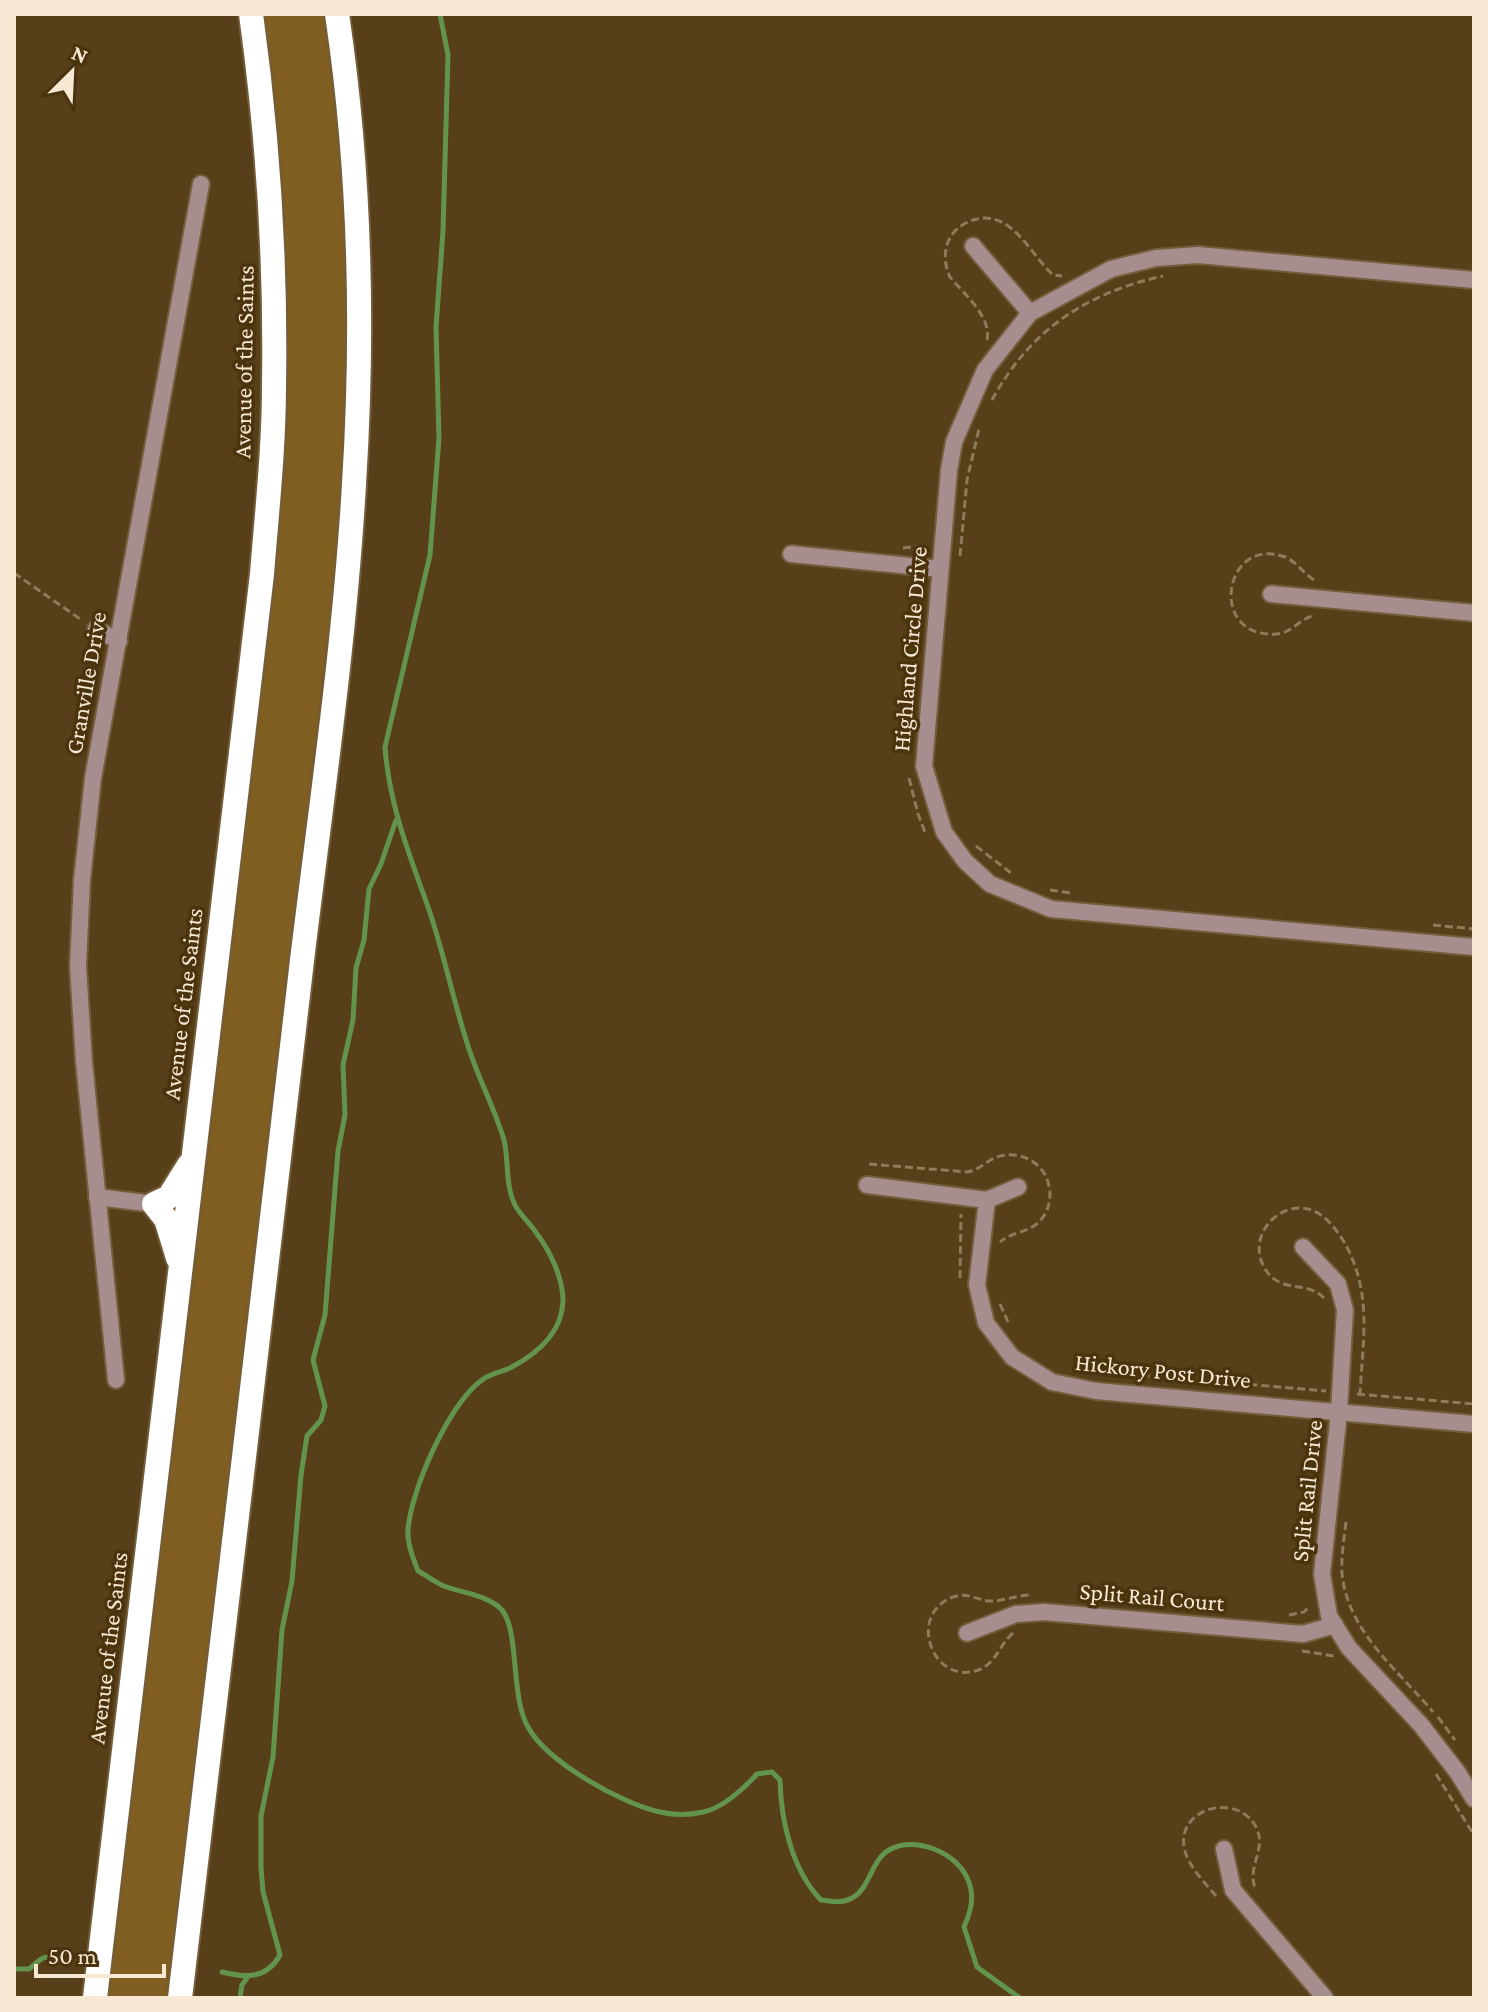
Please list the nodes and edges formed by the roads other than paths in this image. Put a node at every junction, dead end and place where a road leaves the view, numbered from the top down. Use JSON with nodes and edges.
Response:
{"nodes":[{"id":1,"x":251,"y":14,"type":"edge"},
{"id":2,"x":337,"y":14,"type":"edge"},
{"id":3,"x":201,"y":184,"type":"dead end"},
{"id":4,"x":973,"y":246,"type":"dead end"},
{"id":5,"x":1474,"y":280,"type":"edge"},
{"id":6,"x":1030,"y":313,"type":"junction"},
{"id":7,"x":791,"y":554,"type":"dead end"},
{"id":8,"x":932,"y":568,"type":"junction"},
{"id":9,"x":1271,"y":594,"type":"dead end"},
{"id":10,"x":1474,"y":613,"type":"edge"},
{"id":11,"x":92,"y":627,"type":"road end"},
{"id":12,"x":119,"y":641,"type":"junction"},
{"id":13,"x":1474,"y":947,"type":"edge"},
{"id":14,"x":194,"y":1156,"type":"junction"},
{"id":15,"x":867,"y":1185,"type":"dead end"},
{"id":16,"x":1018,"y":1187,"type":"dead end"},
{"id":17,"x":97,"y":1197,"type":"junction"},
{"id":18,"x":987,"y":1200,"type":"junction"},
{"id":19,"x":154,"y":1204,"type":"junction"},
{"id":20,"x":1303,"y":1247,"type":"dead end"},
{"id":21,"x":180,"y":1268,"type":"junction"},
{"id":22,"x":116,"y":1380,"type":"dead end"},
{"id":23,"x":1339,"y":1412,"type":"junction"},
{"id":24,"x":1474,"y":1424,"type":"edge"},
{"id":25,"x":1335,"y":1625,"type":"junction"},
{"id":26,"x":967,"y":1633,"type":"dead end"},
{"id":27,"x":1474,"y":1799,"type":"edge"},
{"id":28,"x":1224,"y":1849,"type":"dead end"},
{"id":29,"x":95,"y":1998,"type":"edge"},
{"id":30,"x":180,"y":1998,"type":"edge"},
{"id":31,"x":1325,"y":1998,"type":"edge"}],
"edges":[{"from":1,"to":14,"type":"highway","name":"Avenue of the Saints"},
{"from":2,"to":30,"type":"highway"},
{"from":3,"to":12,"type":"street","name":"Granville Drive"},
{"from":4,"to":6,"type":"street"},
{"from":5,"to":6,"type":"street","name":"Highland Circle Drive"},
{"from":6,"to":8,"type":"street","name":"Highland Circle Drive"},
{"from":7,"to":8,"type":"street"},
{"from":8,"to":13,"type":"street","name":"Highland Circle Drive"},
{"from":9,"to":10,"type":"street"},
{"from":11,"to":12,"type":"street"},
{"from":12,"to":17,"type":"street","name":"Granville Drive"},
{"from":14,"to":19,"type":"highway"},
{"from":14,"to":21,"type":"highway","name":"Avenue of the Saints"},
{"from":15,"to":18,"type":"street"},
{"from":16,"to":18,"type":"street"},
{"from":17,"to":19,"type":"street"},
{"from":17,"to":22,"type":"street","name":"Granville Drive"},
{"from":18,"to":23,"type":"street","name":"Hickory Post Drive"},
{"from":19,"to":21,"type":"highway"},
{"from":20,"to":23,"type":"street","name":"Split Rail Drive"},
{"from":21,"to":29,"type":"highway","name":"Avenue of the Saints"},
{"from":23,"to":24,"type":"street","name":"Hickory Post Drive"},
{"from":23,"to":25,"type":"street","name":"Split Rail Drive"},
{"from":25,"to":26,"type":"street","name":"Split Rail Court"},
{"from":25,"to":27,"type":"street","name":"Split Rail Drive"},
{"from":28,"to":31,"type":"street"}]}
